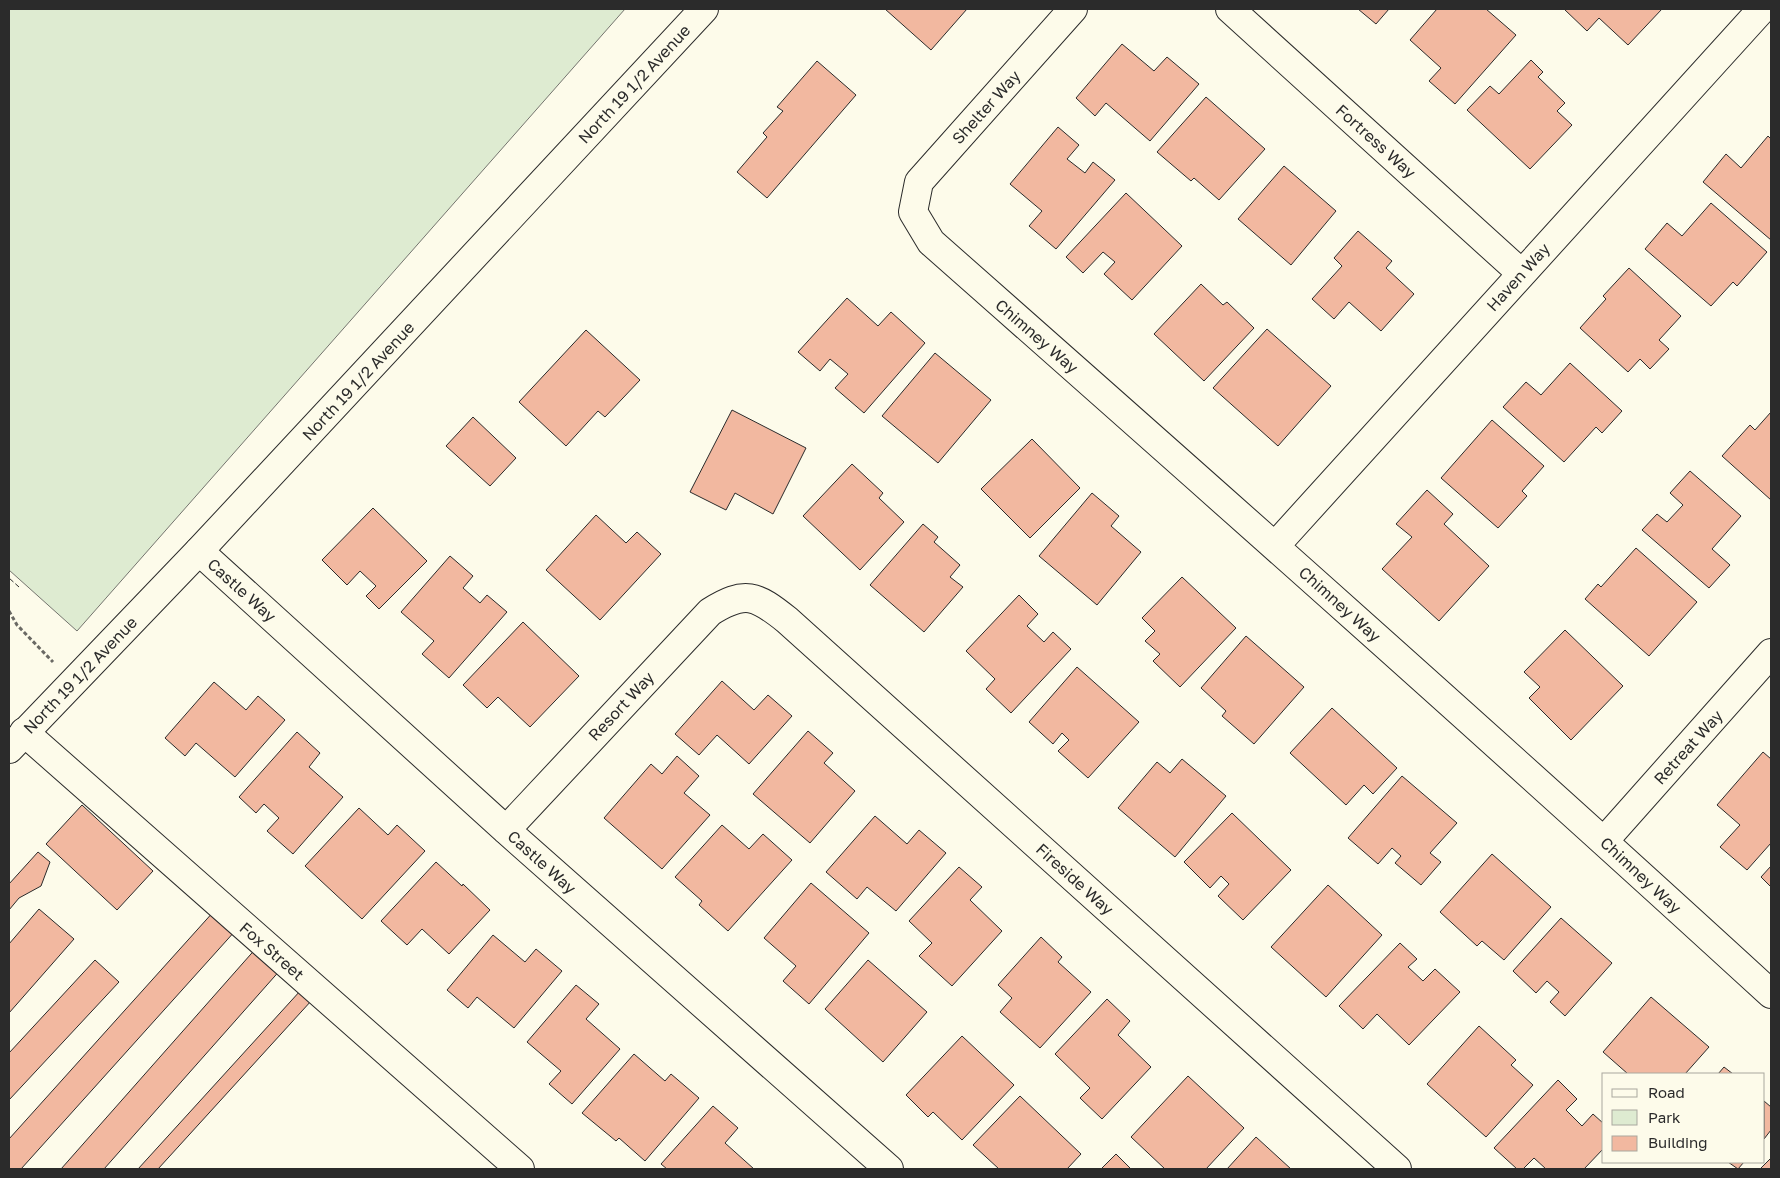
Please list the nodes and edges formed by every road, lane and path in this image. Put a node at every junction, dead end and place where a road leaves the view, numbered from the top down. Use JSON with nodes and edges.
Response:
{"nodes":[{"id":1,"x":704,"y":9,"type":"edge"},
{"id":2,"x":1073,"y":9,"type":"edge"},
{"id":3,"x":1230,"y":9,"type":"edge"},
{"id":4,"x":1762,"y":9,"type":"edge"},
{"id":5,"x":913,"y":212,"type":"joint"},
{"id":6,"x":1521,"y":273,"type":"junction"},
{"id":7,"x":1274,"y":546,"type":"junction"},
{"id":8,"x":199,"y":551,"type":"junction"},
{"id":9,"x":746,"y":597,"type":"joint"},
{"id":10,"x":9,"y":611,"type":"edge"},
{"id":11,"x":1771,"y":653,"type":"edge"},
{"id":12,"x":74,"y":681,"type":"junction"},
{"id":13,"x":16,"y":741,"type":"edge"},
{"id":14,"x":506,"y":830,"type":"junction"},
{"id":15,"x":1604,"y":841,"type":"junction"},
{"id":16,"x":1771,"y":994,"type":"edge"},
{"id":17,"x":520,"y":1169,"type":"edge"},
{"id":18,"x":889,"y":1169,"type":"edge"},
{"id":19,"x":1398,"y":1169,"type":"edge"}],
"edges":[{"from":1,"to":8,"type":"street","name":"North 19 1/2 Avenue"},
{"from":2,"to":5,"type":"street","name":"Shelter Way"},
{"from":3,"to":6,"type":"street","name":"Fortress Way"},
{"from":4,"to":6,"type":"street","name":"Haven Way"},
{"from":5,"to":7,"type":"street","name":"Chimney Way"},
{"from":6,"to":7,"type":"street","name":"Haven Way"},
{"from":7,"to":15,"type":"street","name":"Chimney Way"},
{"from":8,"to":12,"type":"street","name":"North 19 1/2 Avenue"},
{"from":8,"to":14,"type":"street","name":"Castle Way"},
{"from":9,"to":14,"type":"street","name":"Resort Way"},
{"from":9,"to":19,"type":"street","name":"Fireside Way"},
{"from":10,"to":12,"type":"path"},
{"from":11,"to":15,"type":"street","name":"Retreat Way"},
{"from":12,"to":13,"type":"street","name":"North 19 1/2 Avenue"},
{"from":13,"to":17,"type":"street","name":"Fox Street"},
{"from":14,"to":18,"type":"street","name":"Castle Way"},
{"from":15,"to":16,"type":"street","name":"Chimney Way"}]}
